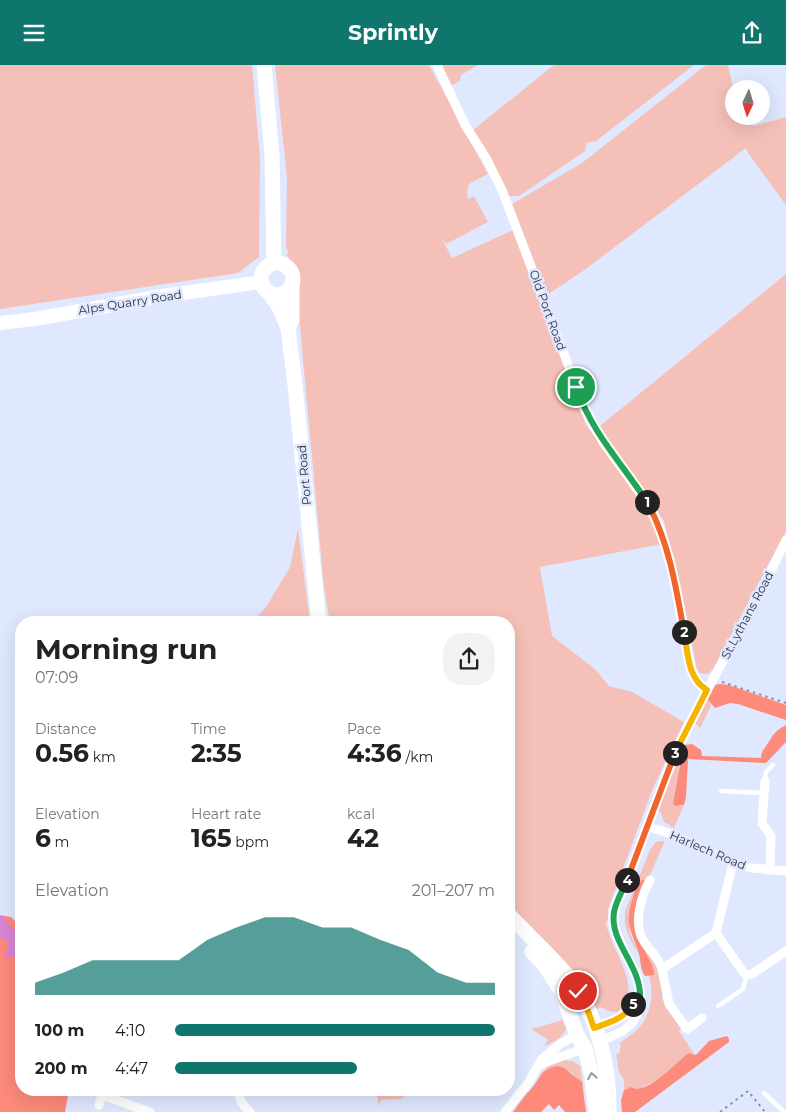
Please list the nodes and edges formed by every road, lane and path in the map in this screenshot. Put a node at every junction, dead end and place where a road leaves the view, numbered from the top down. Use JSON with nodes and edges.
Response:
{"nodes":[{"id":1,"x":264,"y":65,"type":"edge"},
{"id":2,"x":436,"y":65,"type":"edge"},
{"id":3,"x":274,"y":263,"type":"junction"},
{"id":4,"x":292,"y":286,"type":"junction"},
{"id":5,"x":265,"y":288,"type":"junction"},
{"id":6,"x":0,"y":323,"type":"edge"},
{"id":7,"x":288,"y":328,"type":"junction"},
{"id":8,"x":786,"y":540,"type":"edge"},
{"id":9,"x":318,"y":616,"type":"edge"},
{"id":10,"x":712,"y":680,"type":"junction"},
{"id":11,"x":707,"y":690,"type":"junction"},
{"id":12,"x":786,"y":703,"type":"edge"},
{"id":13,"x":773,"y":765,"type":"dead end"},
{"id":14,"x":765,"y":781,"type":"joint"},
{"id":15,"x":721,"y":791,"type":"dead end"},
{"id":16,"x":764,"y":793,"type":"junction"},
{"id":17,"x":647,"y":826,"type":"junction"},
{"id":18,"x":733,"y":863,"type":"junction"},
{"id":19,"x":770,"y":870,"type":"junction"},
{"id":20,"x":786,"y":871,"type":"edge"},
{"id":21,"x":650,"y":879,"type":"dead end"},
{"id":22,"x":515,"y":921,"type":"edge"},
{"id":23,"x":515,"y":933,"type":"edge"},
{"id":24,"x":716,"y":933,"type":"junction"},
{"id":25,"x":786,"y":951,"type":"edge"},
{"id":26,"x":662,"y":969,"type":"junction"},
{"id":27,"x":747,"y":975,"type":"junction"},
{"id":28,"x":640,"y":997,"type":"junction"},
{"id":29,"x":718,"y":1006,"type":"dead end"},
{"id":30,"x":702,"y":1018,"type":"dead end"},
{"id":31,"x":589,"y":1038,"type":"junction"},
{"id":32,"x":541,"y":1064,"type":"junction"},
{"id":33,"x":764,"y":1093,"type":"dead end"},
{"id":34,"x":102,"y":1096,"type":"edge"},
{"id":35,"x":110,"y":1096,"type":"edge"},
{"id":36,"x":239,"y":1096,"type":"edge"},
{"id":37,"x":99,"y":1105,"type":"dead end"},
{"id":38,"x":612,"y":1106,"type":"edge"},
{"id":39,"x":150,"y":1112,"type":"edge"},
{"id":40,"x":250,"y":1112,"type":"edge"},
{"id":41,"x":505,"y":1112,"type":"edge"},
{"id":42,"x":596,"y":1112,"type":"edge"},
{"id":43,"x":720,"y":1112,"type":"edge"},
{"id":44,"x":765,"y":1112,"type":"edge"},
{"id":45,"x":784,"y":1112,"type":"edge"}],
"edges":[{"from":1,"to":3,"type":"main road"},
{"from":2,"to":11,"type":"street","name":"Old Port Road"},
{"from":3,"to":4,"type":"main road"},
{"from":3,"to":5,"type":"main road"},
{"from":4,"to":5,"type":"main road"},
{"from":4,"to":7,"type":"main road","name":"Port Road"},
{"from":5,"to":6,"type":"street","name":"Alps Quarry Road"},
{"from":5,"to":7,"type":"main road","name":"Port Road"},
{"from":7,"to":9,"type":"main road","name":"Port Road"},
{"from":8,"to":10,"type":"street","name":"St.Lythans Road"},
{"from":10,"to":11,"type":"street","name":"St.Lythans Road"},
{"from":10,"to":12,"type":"path"},
{"from":11,"to":17,"type":"street"},
{"from":13,"to":14,"type":"lane"},
{"from":14,"to":16,"type":"street"},
{"from":15,"to":16,"type":"lane"},
{"from":16,"to":19,"type":"street"},
{"from":17,"to":18,"type":"street","name":"Harlech Road"},
{"from":17,"to":28,"type":"street"},
{"from":18,"to":19,"type":"street","name":"Harlech Road"},
{"from":18,"to":24,"type":"street"},
{"from":19,"to":20,"type":"street","name":"Harlech Road"},
{"from":21,"to":26,"type":"street"},
{"from":22,"to":31,"type":"main road"},
{"from":23,"to":31,"type":"main road"},
{"from":24,"to":26,"type":"street"},
{"from":24,"to":27,"type":"street"},
{"from":25,"to":27,"type":"street"},
{"from":26,"to":30,"type":"street"},
{"from":27,"to":29,"type":"lane"},
{"from":28,"to":31,"type":"street"},
{"from":28,"to":31,"type":"street"},
{"from":31,"to":32,"type":"street"},
{"from":31,"to":32,"type":"street"},
{"from":31,"to":38,"type":"main road"},
{"from":42,"to":31,"type":"main road","one_way":true},
{"from":32,"to":41,"type":"street"},
{"from":33,"to":45,"type":"lane"},
{"from":34,"to":37,"type":"street"},
{"from":35,"to":39,"type":"street"},
{"from":36,"to":40,"type":"street"},
{"from":43,"to":44,"type":"path"}]}
